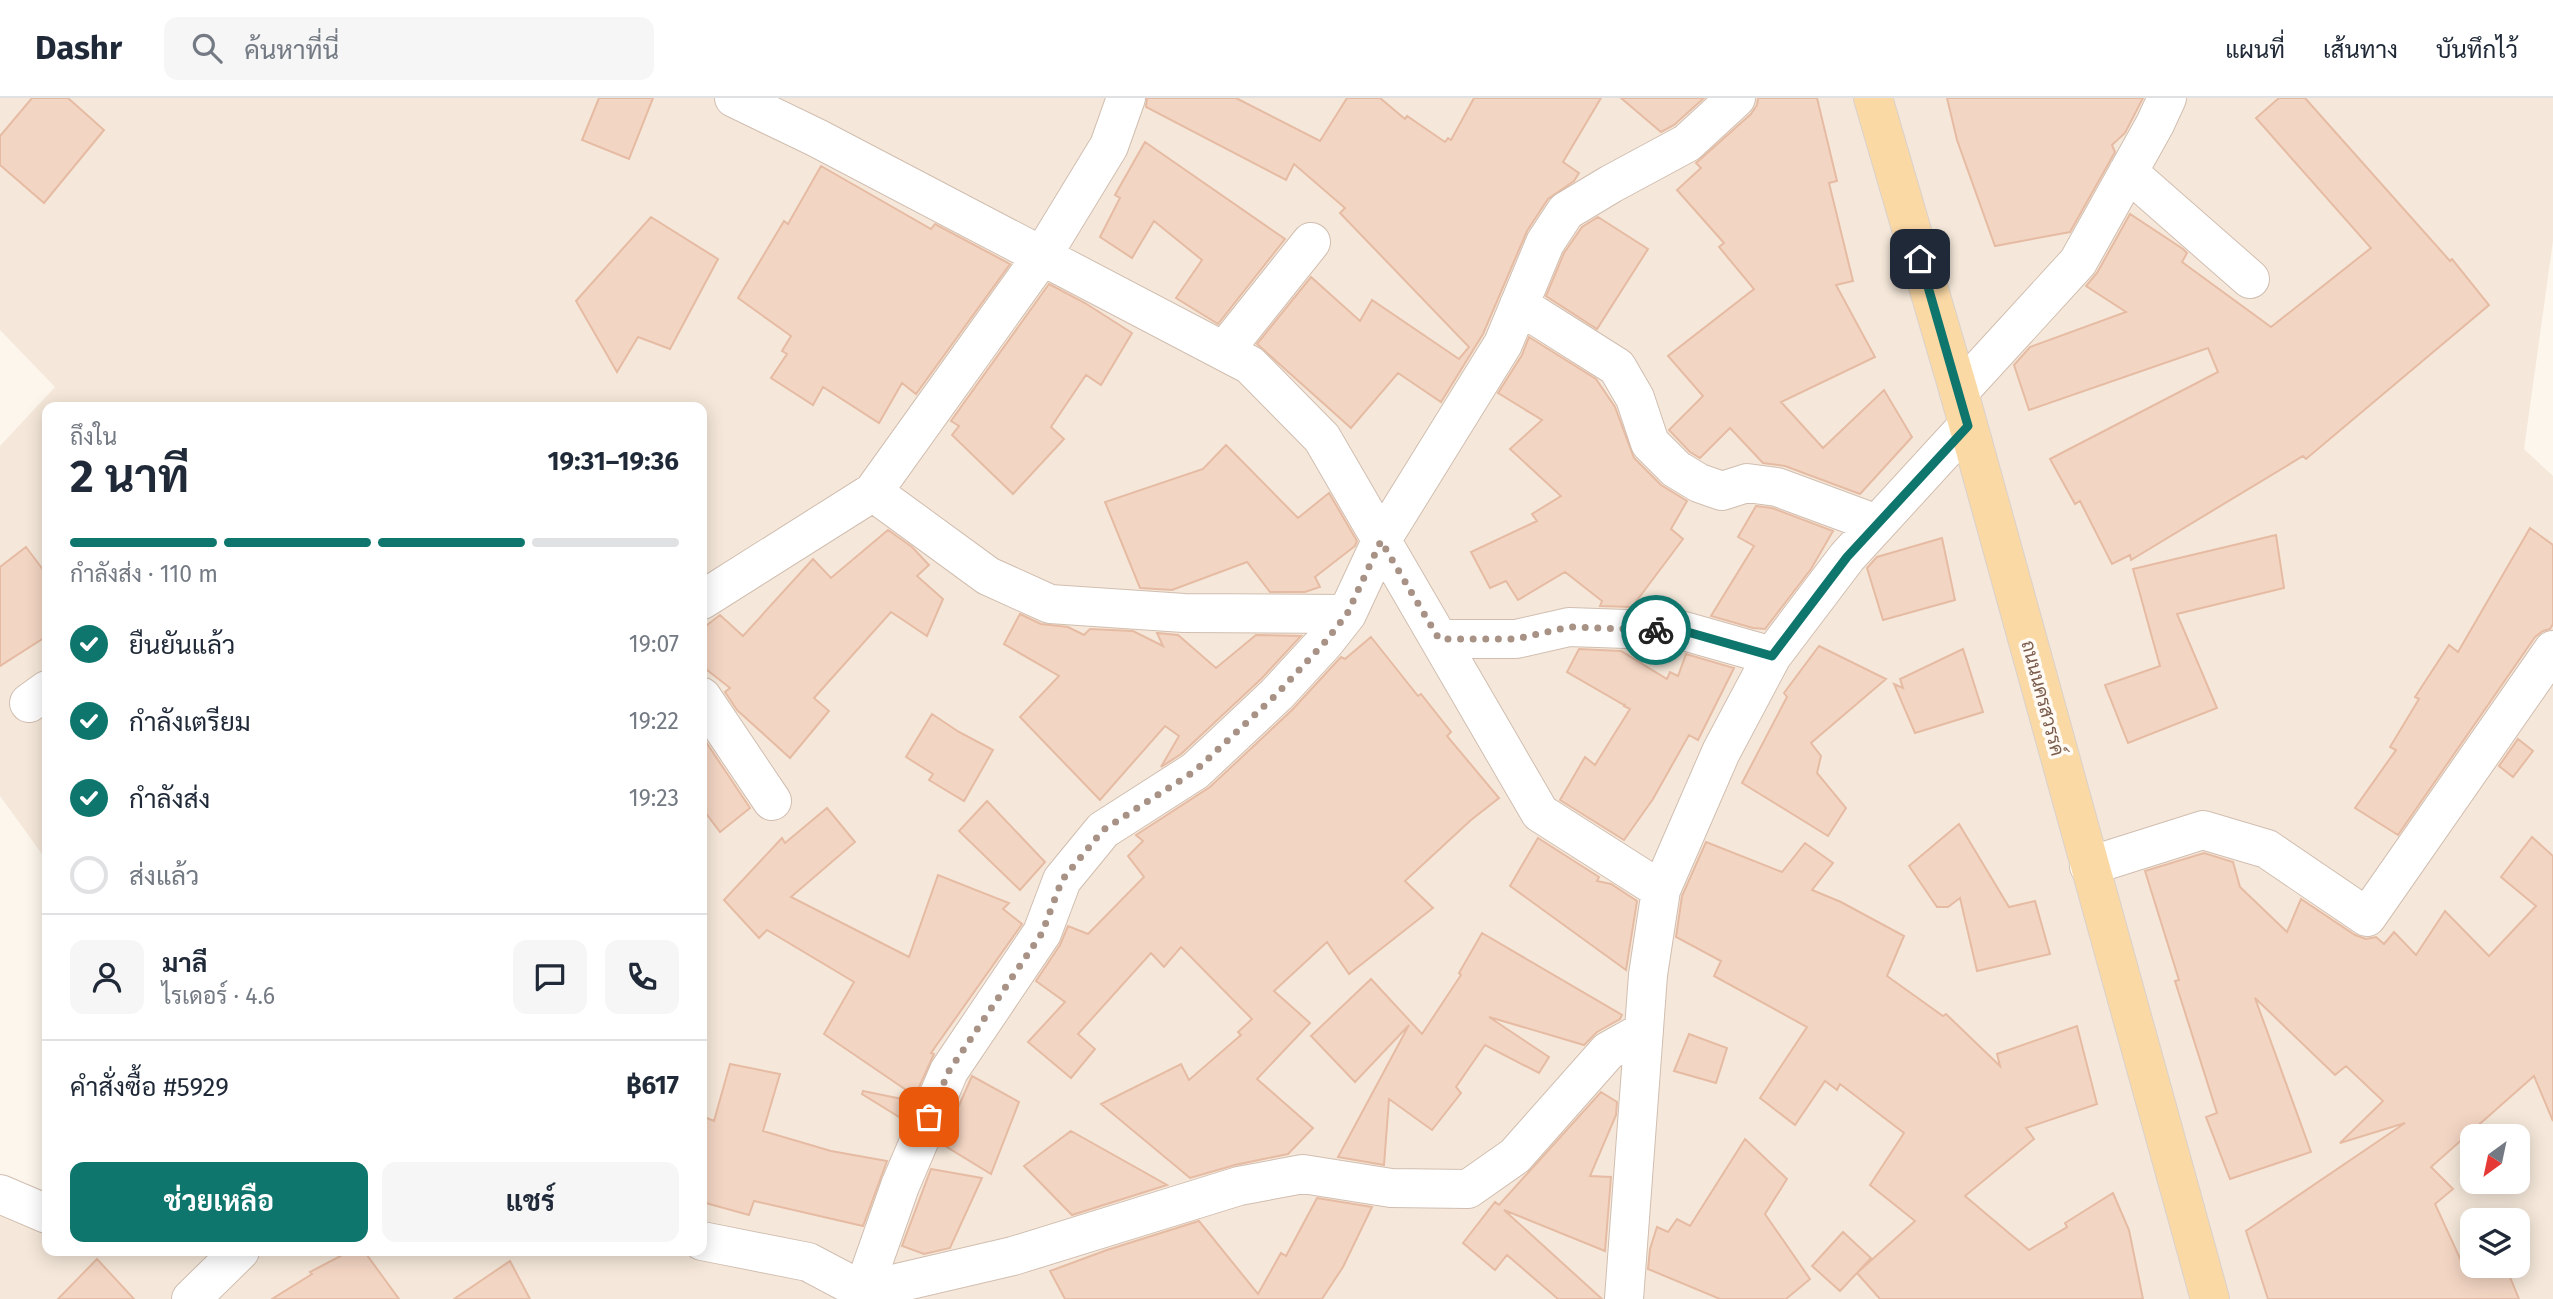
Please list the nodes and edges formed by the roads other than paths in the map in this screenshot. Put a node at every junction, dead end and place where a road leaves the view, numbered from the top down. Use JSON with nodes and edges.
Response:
{"nodes":[{"id":1,"x":734,"y":98,"type":"edge"},
{"id":2,"x":1126,"y":98,"type":"edge"},
{"id":3,"x":1736,"y":98,"type":"edge"},
{"id":4,"x":1873,"y":98,"type":"edge"},
{"id":5,"x":2167,"y":98,"type":"edge"},
{"id":6,"x":800,"y":114,"type":"edge"},
{"id":7,"x":2128,"y":172,"type":"junction"},
{"id":8,"x":1311,"y":242,"type":"dead end"},
{"id":9,"x":1042,"y":257,"type":"junction"},
{"id":10,"x":2250,"y":279,"type":"dead end"},
{"id":11,"x":1519,"y":305,"type":"junction"},
{"id":12,"x":1223,"y":351,"type":"junction"},
{"id":13,"x":1963,"y":409,"type":"junction"},
{"id":14,"x":873,"y":492,"type":"junction"},
{"id":15,"x":1877,"y":524,"type":"junction"},
{"id":16,"x":1381,"y":541,"type":"junction"},
{"id":17,"x":707,"y":597,"type":"edge"},
{"id":18,"x":1347,"y":614,"type":"junction"},
{"id":19,"x":1439,"y":639,"type":"junction"},
{"id":20,"x":2553,"y":650,"type":"edge"},
{"id":21,"x":1772,"y":656,"type":"junction"},
{"id":22,"x":707,"y":704,"type":"edge"},
{"id":23,"x":772,"y":801,"type":"dead end"},
{"id":24,"x":2090,"y":866,"type":"junction"},
{"id":25,"x":1661,"y":890,"type":"junction"},
{"id":26,"x":1644,"y":1031,"type":"junction"},
{"id":27,"x":0,"y":1194,"type":"edge"},
{"id":28,"x":42,"y":1212,"type":"edge"},
{"id":29,"x":707,"y":1242,"type":"edge"},
{"id":30,"x":235,"y":1256,"type":"edge"},
{"id":31,"x":865,"y":1295,"type":"edge"},
{"id":32,"x":191,"y":1299,"type":"edge"},
{"id":33,"x":1624,"y":1299,"type":"edge"},
{"id":34,"x":2210,"y":1299,"type":"edge"}],
"edges":[{"from":1,"to":6,"type":"street"},
{"from":2,"to":9,"type":"street"},
{"from":3,"to":11,"type":"street"},
{"from":4,"to":13,"type":"main road","name":"ถนนนครสวรรค์"},
{"from":5,"to":7,"type":"street"},
{"from":6,"to":9,"type":"street"},
{"from":7,"to":10,"type":"street"},
{"from":7,"to":13,"type":"street"},
{"from":8,"to":12,"type":"street"},
{"from":9,"to":12,"type":"street"},
{"from":9,"to":14,"type":"street"},
{"from":11,"to":15,"type":"street"},
{"from":11,"to":16,"type":"street"},
{"from":12,"to":16,"type":"street"},
{"from":13,"to":15,"type":"street"},
{"from":13,"to":24,"type":"main road","name":"ถนนนครสวรรค์"},
{"from":14,"to":17,"type":"street"},
{"from":14,"to":18,"type":"street"},
{"from":15,"to":21,"type":"street"},
{"from":16,"to":18,"type":"street"},
{"from":16,"to":19,"type":"street"},
{"from":18,"to":31,"type":"street"},
{"from":19,"to":21,"type":"street"},
{"from":19,"to":25,"type":"street"},
{"from":20,"to":24,"type":"street"},
{"from":21,"to":25,"type":"street"},
{"from":22,"to":23,"type":"street"},
{"from":24,"to":34,"type":"main road","name":"ถนนนครสวรรค์"},
{"from":25,"to":26,"type":"street"},
{"from":26,"to":31,"type":"street"},
{"from":26,"to":33,"type":"street"},
{"from":27,"to":28,"type":"street"},
{"from":29,"to":31,"type":"street"},
{"from":30,"to":32,"type":"street"}]}
